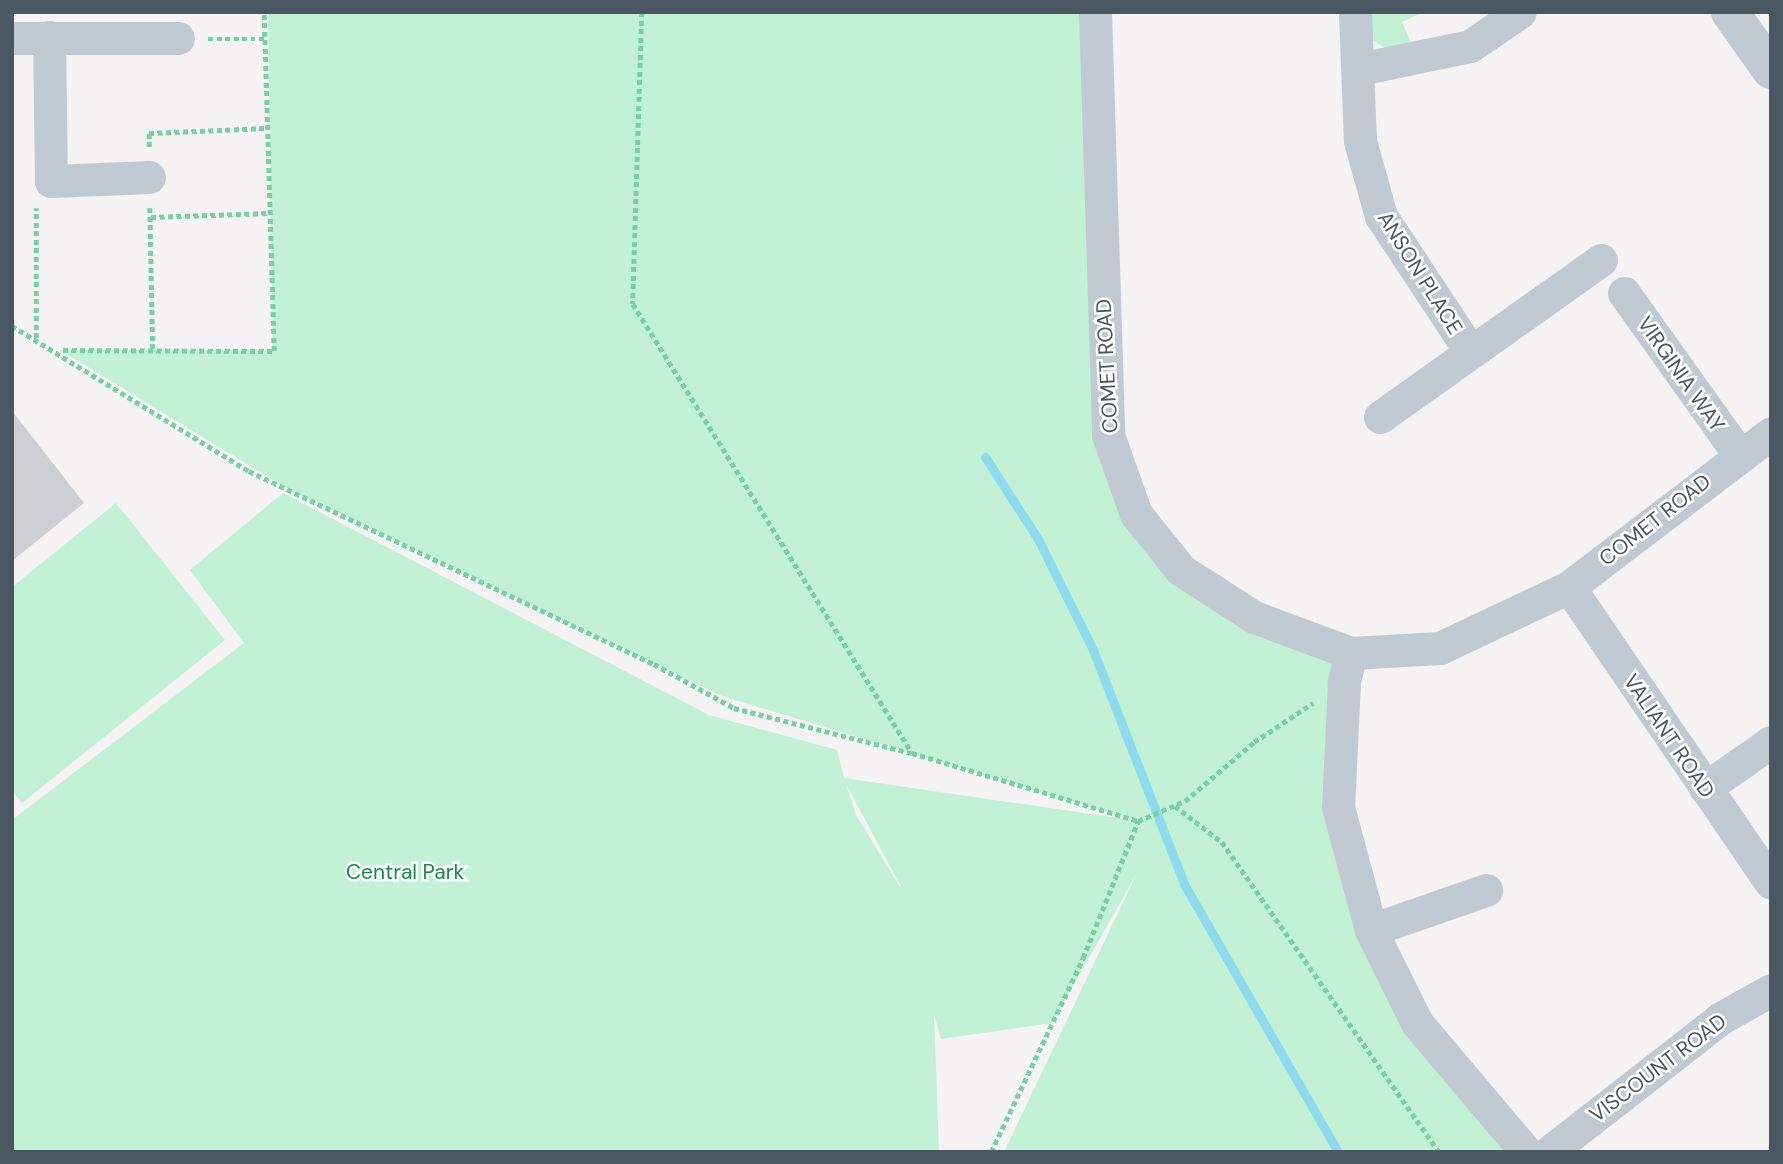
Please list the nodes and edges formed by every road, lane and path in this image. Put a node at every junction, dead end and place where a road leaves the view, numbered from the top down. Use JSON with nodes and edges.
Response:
{"nodes":[{"id":1,"x":264,"y":12,"type":"edge"},
{"id":2,"x":642,"y":12,"type":"edge"},
{"id":3,"x":1095,"y":12,"type":"edge"},
{"id":4,"x":1355,"y":12,"type":"edge"},
{"id":5,"x":1520,"y":12,"type":"edge"},
{"id":6,"x":1730,"y":12,"type":"edge"},
{"id":7,"x":49,"y":37,"type":"junction"},
{"id":8,"x":12,"y":38,"type":"edge"},
{"id":9,"x":178,"y":38,"type":"joint"},
{"id":10,"x":265,"y":39,"type":"junction"},
{"id":11,"x":1359,"y":69,"type":"junction"},
{"id":12,"x":1771,"y":70,"type":"edge"},
{"id":13,"x":267,"y":128,"type":"junction"},
{"id":14,"x":149,"y":177,"type":"junction"},
{"id":15,"x":51,"y":181,"type":"junction"},
{"id":16,"x":270,"y":213,"type":"junction"},
{"id":17,"x":151,"y":218,"type":"junction"},
{"id":18,"x":1601,"y":260,"type":"dead end"},
{"id":19,"x":1624,"y":293,"type":"dead end"},
{"id":20,"x":12,"y":326,"type":"edge"},
{"id":21,"x":36,"y":338,"type":"junction"},
{"id":22,"x":60,"y":350,"type":"junction"},
{"id":23,"x":153,"y":351,"type":"junction"},
{"id":24,"x":1470,"y":351,"type":"junction"},
{"id":25,"x":1380,"y":417,"type":"dead end"},
{"id":26,"x":1771,"y":433,"type":"edge"},
{"id":27,"x":1739,"y":454,"type":"junction"},
{"id":28,"x":1569,"y":587,"type":"junction"},
{"id":29,"x":1347,"y":667,"type":"junction"},
{"id":30,"x":1771,"y":742,"type":"edge"},
{"id":31,"x":912,"y":753,"type":"junction"},
{"id":32,"x":1705,"y":788,"type":"junction"},
{"id":33,"x":1174,"y":806,"type":"junction"},
{"id":34,"x":1138,"y":821,"type":"junction"},
{"id":35,"x":1771,"y":883,"type":"edge"},
{"id":36,"x":1486,"y":890,"type":"dead end"},
{"id":37,"x":1371,"y":930,"type":"junction"},
{"id":38,"x":1771,"y":990,"type":"edge"},
{"id":39,"x":991,"y":1152,"type":"edge"},
{"id":40,"x":1439,"y":1152,"type":"edge"},
{"id":41,"x":1526,"y":1152,"type":"edge"},
{"id":42,"x":1549,"y":1152,"type":"edge"}],
"edges":[{"from":1,"to":10,"type":"path"},
{"from":2,"to":31,"type":"path"},
{"from":3,"to":29,"type":"street","name":"COMET ROAD"},
{"from":4,"to":11,"type":"street","name":"ANSON PLACE"},
{"from":5,"to":11,"type":"street"},
{"from":6,"to":12,"type":"street"},
{"from":7,"to":8,"type":"street"},
{"from":7,"to":9,"type":"street"},
{"from":7,"to":15,"type":"street"},
{"from":9,"to":10,"type":"path"},
{"from":10,"to":13,"type":"path"},
{"from":11,"to":24,"type":"street","name":"ANSON PLACE"},
{"from":13,"to":14,"type":"path"},
{"from":13,"to":16,"type":"path"},
{"from":14,"to":15,"type":"street"},
{"from":14,"to":17,"type":"path"},
{"from":15,"to":21,"type":"path"},
{"from":16,"to":17,"type":"path"},
{"from":16,"to":23,"type":"path"},
{"from":17,"to":23,"type":"path"},
{"from":18,"to":24,"type":"street","name":"ANSON PLACE"},
{"from":19,"to":27,"type":"street","name":"VIRGINIA WAY"},
{"from":20,"to":21,"type":"path"},
{"from":21,"to":22,"type":"path"},
{"from":22,"to":23,"type":"path"},
{"from":22,"to":31,"type":"path"},
{"from":24,"to":25,"type":"street","name":"ANSON PLACE"},
{"from":26,"to":27,"type":"street","name":"COMET ROAD"},
{"from":27,"to":28,"type":"street","name":"COMET ROAD"},
{"from":28,"to":29,"type":"street","name":"COMET ROAD"},
{"from":28,"to":32,"type":"street","name":"VALIANT ROAD"},
{"from":29,"to":33,"type":"path"},
{"from":29,"to":37,"type":"street"},
{"from":30,"to":32,"type":"street"},
{"from":31,"to":34,"type":"path"},
{"from":32,"to":35,"type":"street","name":"VALIANT ROAD"},
{"from":33,"to":34,"type":"path"},
{"from":33,"to":40,"type":"path"},
{"from":34,"to":39,"type":"path"},
{"from":36,"to":37,"type":"street"},
{"from":37,"to":41,"type":"street"},
{"from":38,"to":42,"type":"street","name":"VISCOUNT ROAD"}]}
